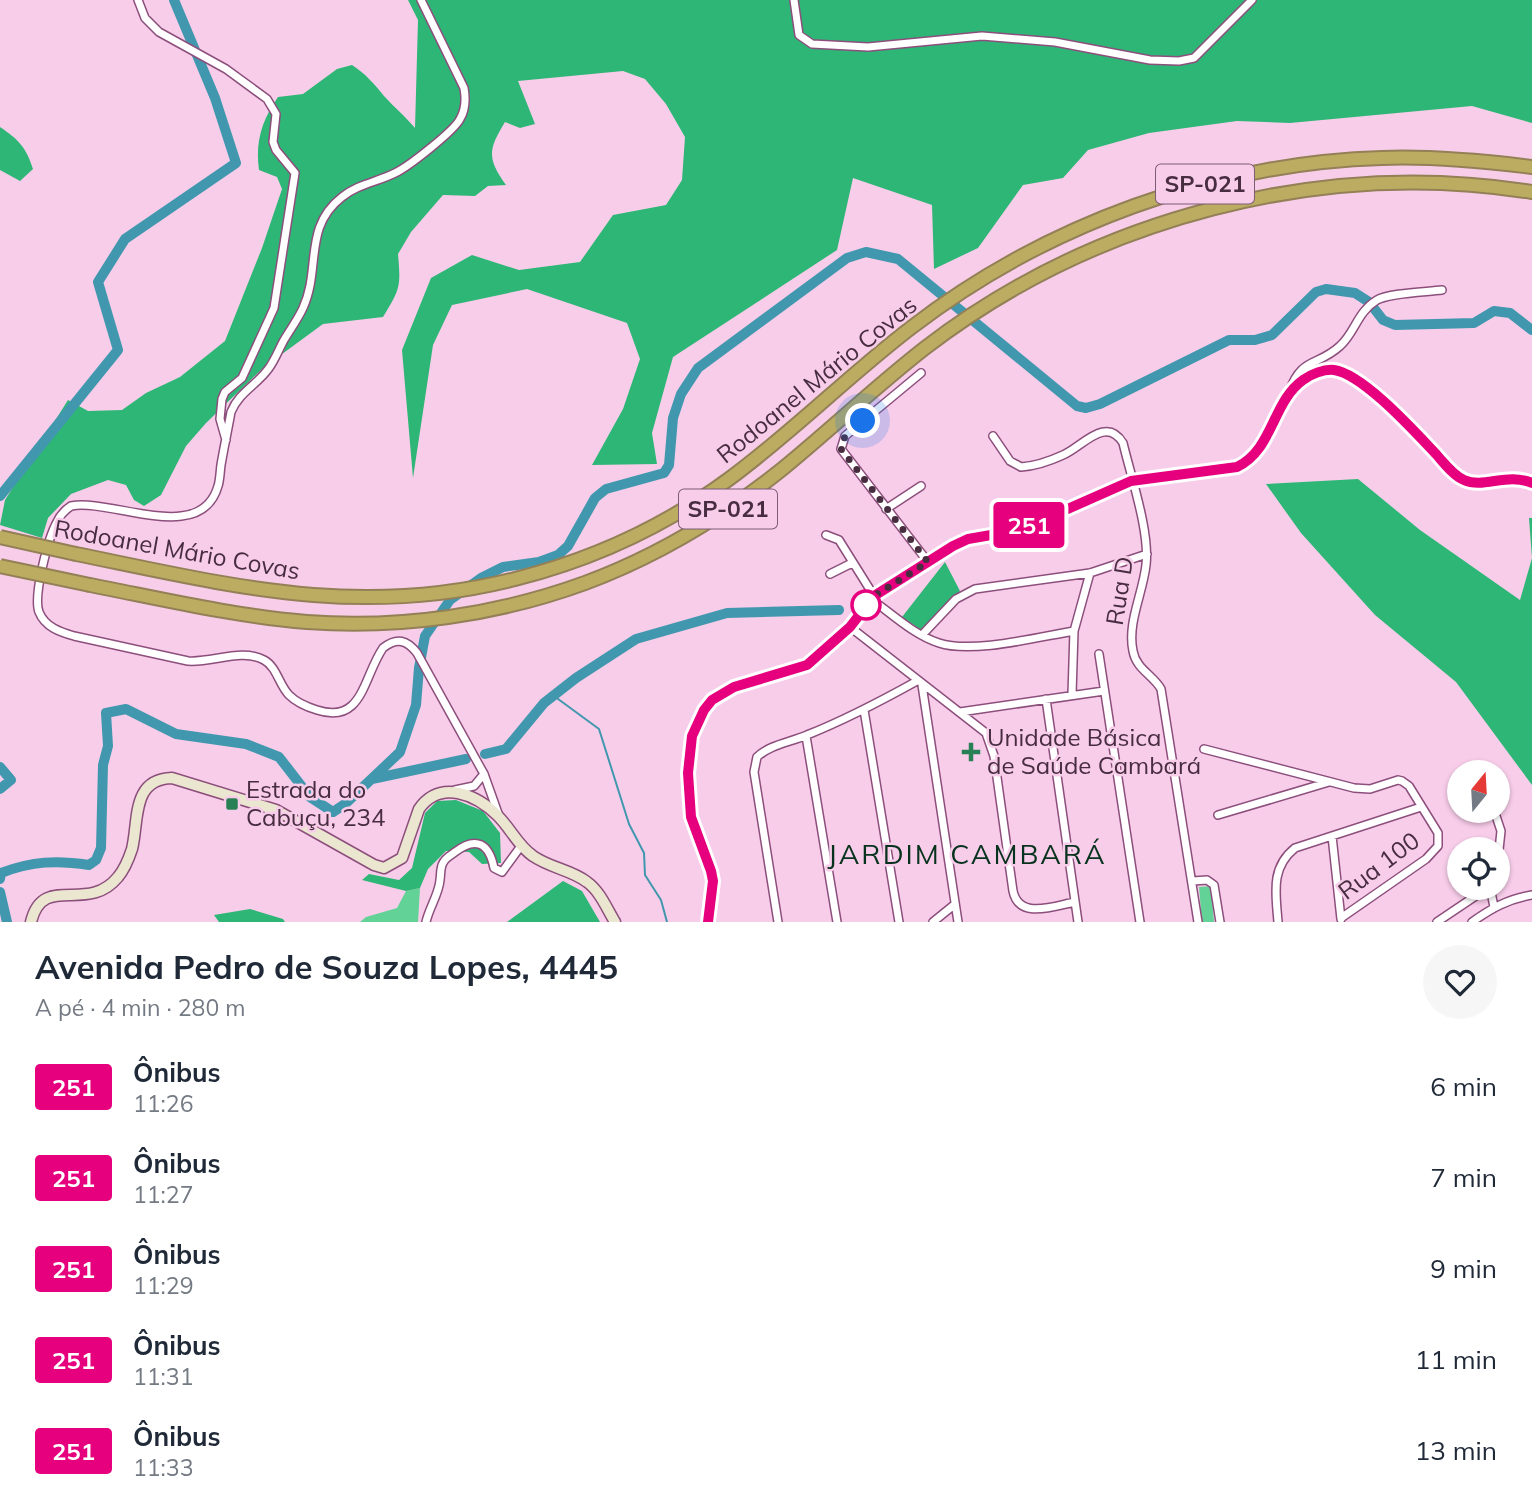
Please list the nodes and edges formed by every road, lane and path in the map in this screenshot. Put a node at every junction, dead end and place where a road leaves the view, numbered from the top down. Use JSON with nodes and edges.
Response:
{"nodes":[{"id":1,"x":138,"y":0,"type":"edge"},
{"id":2,"x":421,"y":0,"type":"edge"},
{"id":3,"x":794,"y":0,"type":"edge"},
{"id":4,"x":1252,"y":0,"type":"edge"},
{"id":5,"x":1532,"y":167,"type":"edge"},
{"id":6,"x":1532,"y":192,"type":"edge"},
{"id":7,"x":1442,"y":290,"type":"dead end"},
{"id":8,"x":921,"y":373,"type":"dead end"},
{"id":9,"x":1289,"y":392,"type":"junction"},
{"id":10,"x":993,"y":436,"type":"dead end"},
{"id":11,"x":226,"y":440,"type":"junction"},
{"id":12,"x":1131,"y":481,"type":"junction"},
{"id":13,"x":1532,"y":483,"type":"edge"},
{"id":14,"x":921,"y":486,"type":"dead end"},
{"id":15,"x":886,"y":509,"type":"junction"},
{"id":16,"x":826,"y":535,"type":"dead end"},
{"id":17,"x":0,"y":537,"type":"edge"},
{"id":18,"x":1147,"y":554,"type":"junction"},
{"id":19,"x":928,"y":562,"type":"junction"},
{"id":20,"x":852,"y":563,"type":"junction"},
{"id":21,"x":0,"y":566,"type":"edge"},
{"id":22,"x":1090,"y":573,"type":"junction"},
{"id":23,"x":830,"y":574,"type":"dead end"},
{"id":24,"x":872,"y":597,"type":"junction"},
{"id":25,"x":850,"y":627,"type":"junction"},
{"id":26,"x":1074,"y":631,"type":"junction"},
{"id":27,"x":922,"y":635,"type":"junction"},
{"id":28,"x":1099,"y":654,"type":"dead end"},
{"id":29,"x":920,"y":683,"type":"junction"},
{"id":30,"x":1104,"y":691,"type":"junction"},
{"id":31,"x":1072,"y":694,"type":"junction"},
{"id":32,"x":1046,"y":699,"type":"junction"},
{"id":33,"x":864,"y":710,"type":"junction"},
{"id":34,"x":960,"y":712,"type":"junction"},
{"id":35,"x":806,"y":736,"type":"junction"},
{"id":36,"x":1204,"y":748,"type":"dead end"},
{"id":37,"x":484,"y":774,"type":"junction"},
{"id":38,"x":1329,"y":782,"type":"junction"},
{"id":39,"x":454,"y":790,"type":"junction"},
{"id":40,"x":1421,"y":807,"type":"junction"},
{"id":41,"x":1217,"y":816,"type":"dead end"},
{"id":42,"x":499,"y":817,"type":"junction"},
{"id":43,"x":1332,"y":836,"type":"junction"},
{"id":44,"x":521,"y":846,"type":"junction"},
{"id":45,"x":1193,"y":881,"type":"junction"},
{"id":46,"x":1532,"y":895,"type":"edge"},
{"id":47,"x":1470,"y":900,"type":"edge"},
{"id":48,"x":1493,"y":900,"type":"edge"},
{"id":49,"x":1075,"y":902,"type":"junction"},
{"id":50,"x":954,"y":905,"type":"junction"},
{"id":51,"x":1494,"y":906,"type":"junction"},
{"id":52,"x":1341,"y":920,"type":"edge"},
{"id":53,"x":31,"y":922,"type":"edge"},
{"id":54,"x":426,"y":922,"type":"edge"},
{"id":55,"x":615,"y":922,"type":"edge"},
{"id":56,"x":708,"y":922,"type":"edge"},
{"id":57,"x":778,"y":922,"type":"edge"},
{"id":58,"x":837,"y":922,"type":"edge"},
{"id":59,"x":899,"y":922,"type":"edge"},
{"id":60,"x":933,"y":922,"type":"edge"},
{"id":61,"x":958,"y":922,"type":"edge"},
{"id":62,"x":1078,"y":922,"type":"edge"},
{"id":63,"x":1140,"y":922,"type":"edge"},
{"id":64,"x":1198,"y":922,"type":"edge"},
{"id":65,"x":1220,"y":922,"type":"edge"},
{"id":66,"x":1278,"y":922,"type":"edge"},
{"id":67,"x":1437,"y":922,"type":"edge"},
{"id":68,"x":1472,"y":922,"type":"edge"}],
"edges":[{"from":1,"to":11,"type":"street"},
{"from":2,"to":11,"type":"street"},
{"from":3,"to":4,"type":"street"},
{"from":5,"to":17,"type":"highway","name":"Rodoanel Mário Covas","number":"SP-021","bridge":true},
{"from":6,"to":21,"type":"highway","name":"Rodoanel Mário Covas","number":"SP-021","bridge":true},
{"from":7,"to":9,"type":"street"},
{"from":8,"to":15,"type":"street"},
{"from":9,"to":12,"type":"main road"},
{"from":9,"to":13,"type":"main road"},
{"from":10,"to":12,"type":"street","name":"Rua D"},
{"from":11,"to":37,"type":"street"},
{"from":12,"to":18,"type":"street","name":"Rua D"},
{"from":12,"to":19,"type":"main road"},
{"from":14,"to":15,"type":"street"},
{"from":15,"to":19,"type":"street"},
{"from":16,"to":20,"type":"street"},
{"from":18,"to":22,"type":"street"},
{"from":18,"to":45,"type":"street","name":"Rua D"},
{"from":19,"to":24,"type":"main road"},
{"from":20,"to":23,"type":"street"},
{"from":20,"to":24,"type":"street"},
{"from":22,"to":26,"type":"street"},
{"from":22,"to":27,"type":"street"},
{"from":24,"to":25,"type":"main road"},
{"from":24,"to":27,"type":"street"},
{"from":25,"to":29,"type":"street"},
{"from":25,"to":56,"type":"main road"},
{"from":26,"to":27,"type":"street"},
{"from":26,"to":31,"type":"street"},
{"from":28,"to":30,"type":"street"},
{"from":29,"to":33,"type":"street"},
{"from":29,"to":34,"type":"street"},
{"from":29,"to":50,"type":"street"},
{"from":30,"to":31,"type":"street"},
{"from":30,"to":63,"type":"street"},
{"from":31,"to":32,"type":"street"},
{"from":32,"to":34,"type":"street"},
{"from":32,"to":49,"type":"street"},
{"from":33,"to":35,"type":"street"},
{"from":33,"to":59,"type":"street"},
{"from":34,"to":49,"type":"street"},
{"from":35,"to":57,"type":"street"},
{"from":35,"to":58,"type":"street"},
{"from":36,"to":38,"type":"street"},
{"from":37,"to":39,"type":"street"},
{"from":37,"to":42,"type":"street"},
{"from":38,"to":40,"type":"street","name":"Rua 100"},
{"from":38,"to":41,"type":"street"},
{"from":39,"to":42,"type":"main road"},
{"from":39,"to":53,"type":"main road"},
{"from":40,"to":43,"type":"street"},
{"from":40,"to":52,"type":"street","name":"Rua 100"},
{"from":42,"to":44,"type":"main road"},
{"from":43,"to":52,"type":"street"},
{"from":43,"to":66,"type":"street"},
{"from":44,"to":54,"type":"street"},
{"from":44,"to":55,"type":"main road"},
{"from":45,"to":64,"type":"street"},
{"from":45,"to":65,"type":"street"},
{"from":46,"to":51,"type":"street"},
{"from":47,"to":67,"type":"street"},
{"from":48,"to":51,"type":"street"},
{"from":49,"to":62,"type":"street"},
{"from":50,"to":60,"type":"street"},
{"from":50,"to":61,"type":"street"},
{"from":51,"to":68,"type":"street"}]}
